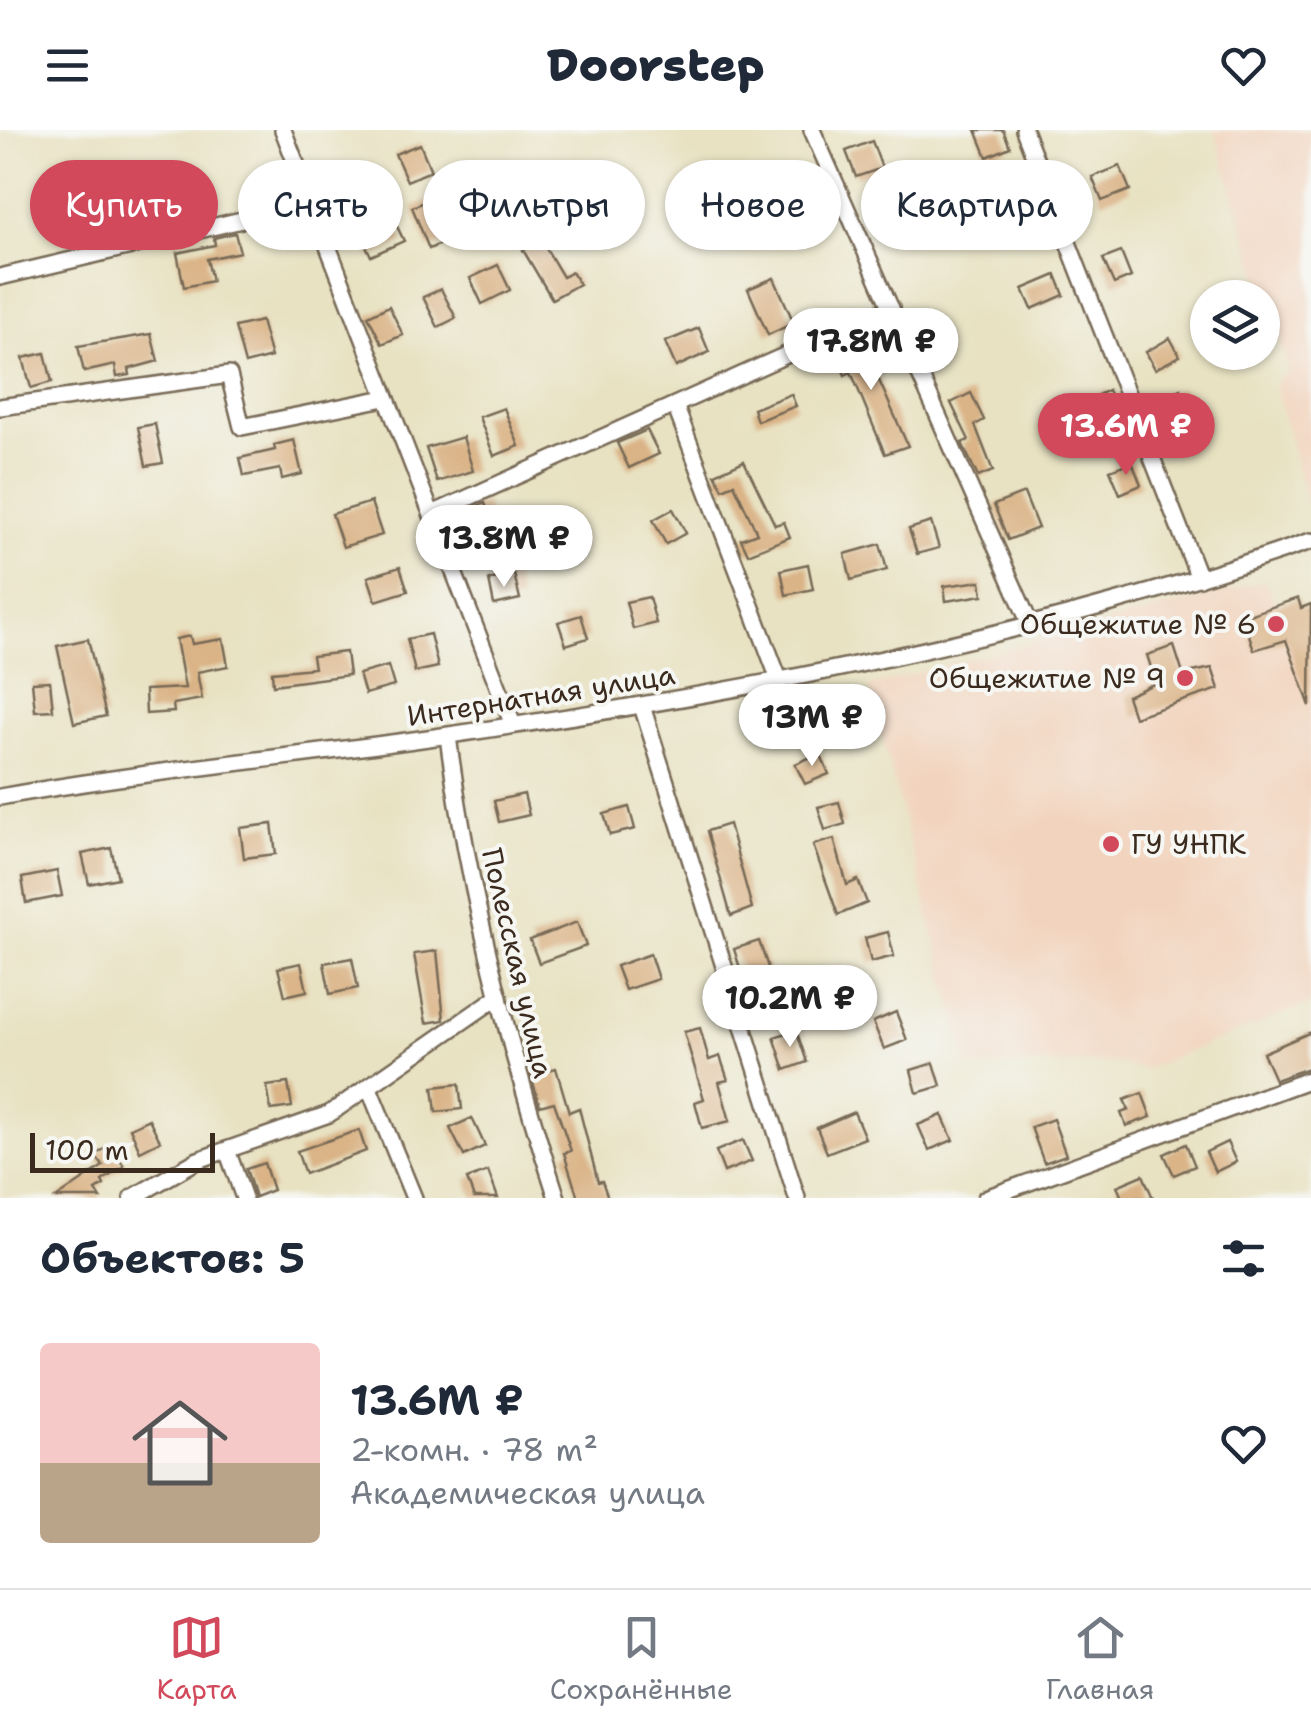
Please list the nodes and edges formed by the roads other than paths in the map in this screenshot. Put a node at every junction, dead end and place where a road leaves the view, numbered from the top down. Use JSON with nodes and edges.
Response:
{"nodes":[{"id":1,"x":282,"y":130,"type":"edge"},
{"id":2,"x":812,"y":130,"type":"edge"},
{"id":3,"x":1024,"y":130,"type":"edge"},
{"id":4,"x":293,"y":160,"type":"edge"},
{"id":5,"x":238,"y":221,"type":"edge"},
{"id":6,"x":327,"y":250,"type":"edge"},
{"id":7,"x":0,"y":278,"type":"edge"},
{"id":8,"x":891,"y":308,"type":"junction"},
{"id":9,"x":385,"y":398,"type":"junction"},
{"id":10,"x":0,"y":407,"type":"edge"},
{"id":11,"x":676,"y":408,"type":"junction"},
{"id":12,"x":432,"y":514,"type":"junction"},
{"id":13,"x":1311,"y":540,"type":"edge"},
{"id":14,"x":1200,"y":578,"type":"junction"},
{"id":15,"x":1030,"y":624,"type":"junction"},
{"id":16,"x":780,"y":682,"type":"junction"},
{"id":17,"x":642,"y":706,"type":"junction"},
{"id":18,"x":514,"y":725,"type":"junction"},
{"id":19,"x":448,"y":736,"type":"junction"},
{"id":20,"x":0,"y":797,"type":"edge"},
{"id":21,"x":498,"y":996,"type":"junction"},
{"id":22,"x":1311,"y":1079,"type":"edge"},
{"id":23,"x":369,"y":1088,"type":"junction"},
{"id":24,"x":227,"y":1150,"type":"junction"},
{"id":25,"x":132,"y":1198,"type":"edge"},
{"id":26,"x":244,"y":1198,"type":"edge"},
{"id":27,"x":414,"y":1198,"type":"edge"},
{"id":28,"x":557,"y":1198,"type":"edge"},
{"id":29,"x":797,"y":1198,"type":"edge"},
{"id":30,"x":986,"y":1198,"type":"edge"}],
"edges":[{"from":1,"to":4,"type":"street"},
{"from":2,"to":8,"type":"street"},
{"from":3,"to":14,"type":"street"},
{"from":5,"to":7,"type":"street"},
{"from":6,"to":9,"type":"street"},
{"from":8,"to":11,"type":"street"},
{"from":8,"to":15,"type":"street"},
{"from":9,"to":10,"type":"street"},
{"from":9,"to":12,"type":"street"},
{"from":11,"to":12,"type":"street"},
{"from":11,"to":16,"type":"street"},
{"from":12,"to":18,"type":"street"},
{"from":13,"to":14,"type":"street","name":"Интернатная улица"},
{"from":14,"to":15,"type":"street","name":"Интернатная улица"},
{"from":15,"to":16,"type":"street","name":"Интернатная улица"},
{"from":16,"to":17,"type":"street","name":"Интернатная улица"},
{"from":17,"to":18,"type":"street","name":"Интернатная улица"},
{"from":17,"to":29,"type":"street"},
{"from":18,"to":19,"type":"street","name":"Интернатная улица"},
{"from":19,"to":20,"type":"street","name":"Интернатная улица"},
{"from":19,"to":21,"type":"street","name":"Полесская улица"},
{"from":21,"to":23,"type":"street"},
{"from":21,"to":28,"type":"street","name":"Полесская улица"},
{"from":22,"to":30,"type":"street"},
{"from":23,"to":24,"type":"street"},
{"from":23,"to":27,"type":"street"},
{"from":24,"to":25,"type":"street"},
{"from":24,"to":26,"type":"street"}]}
